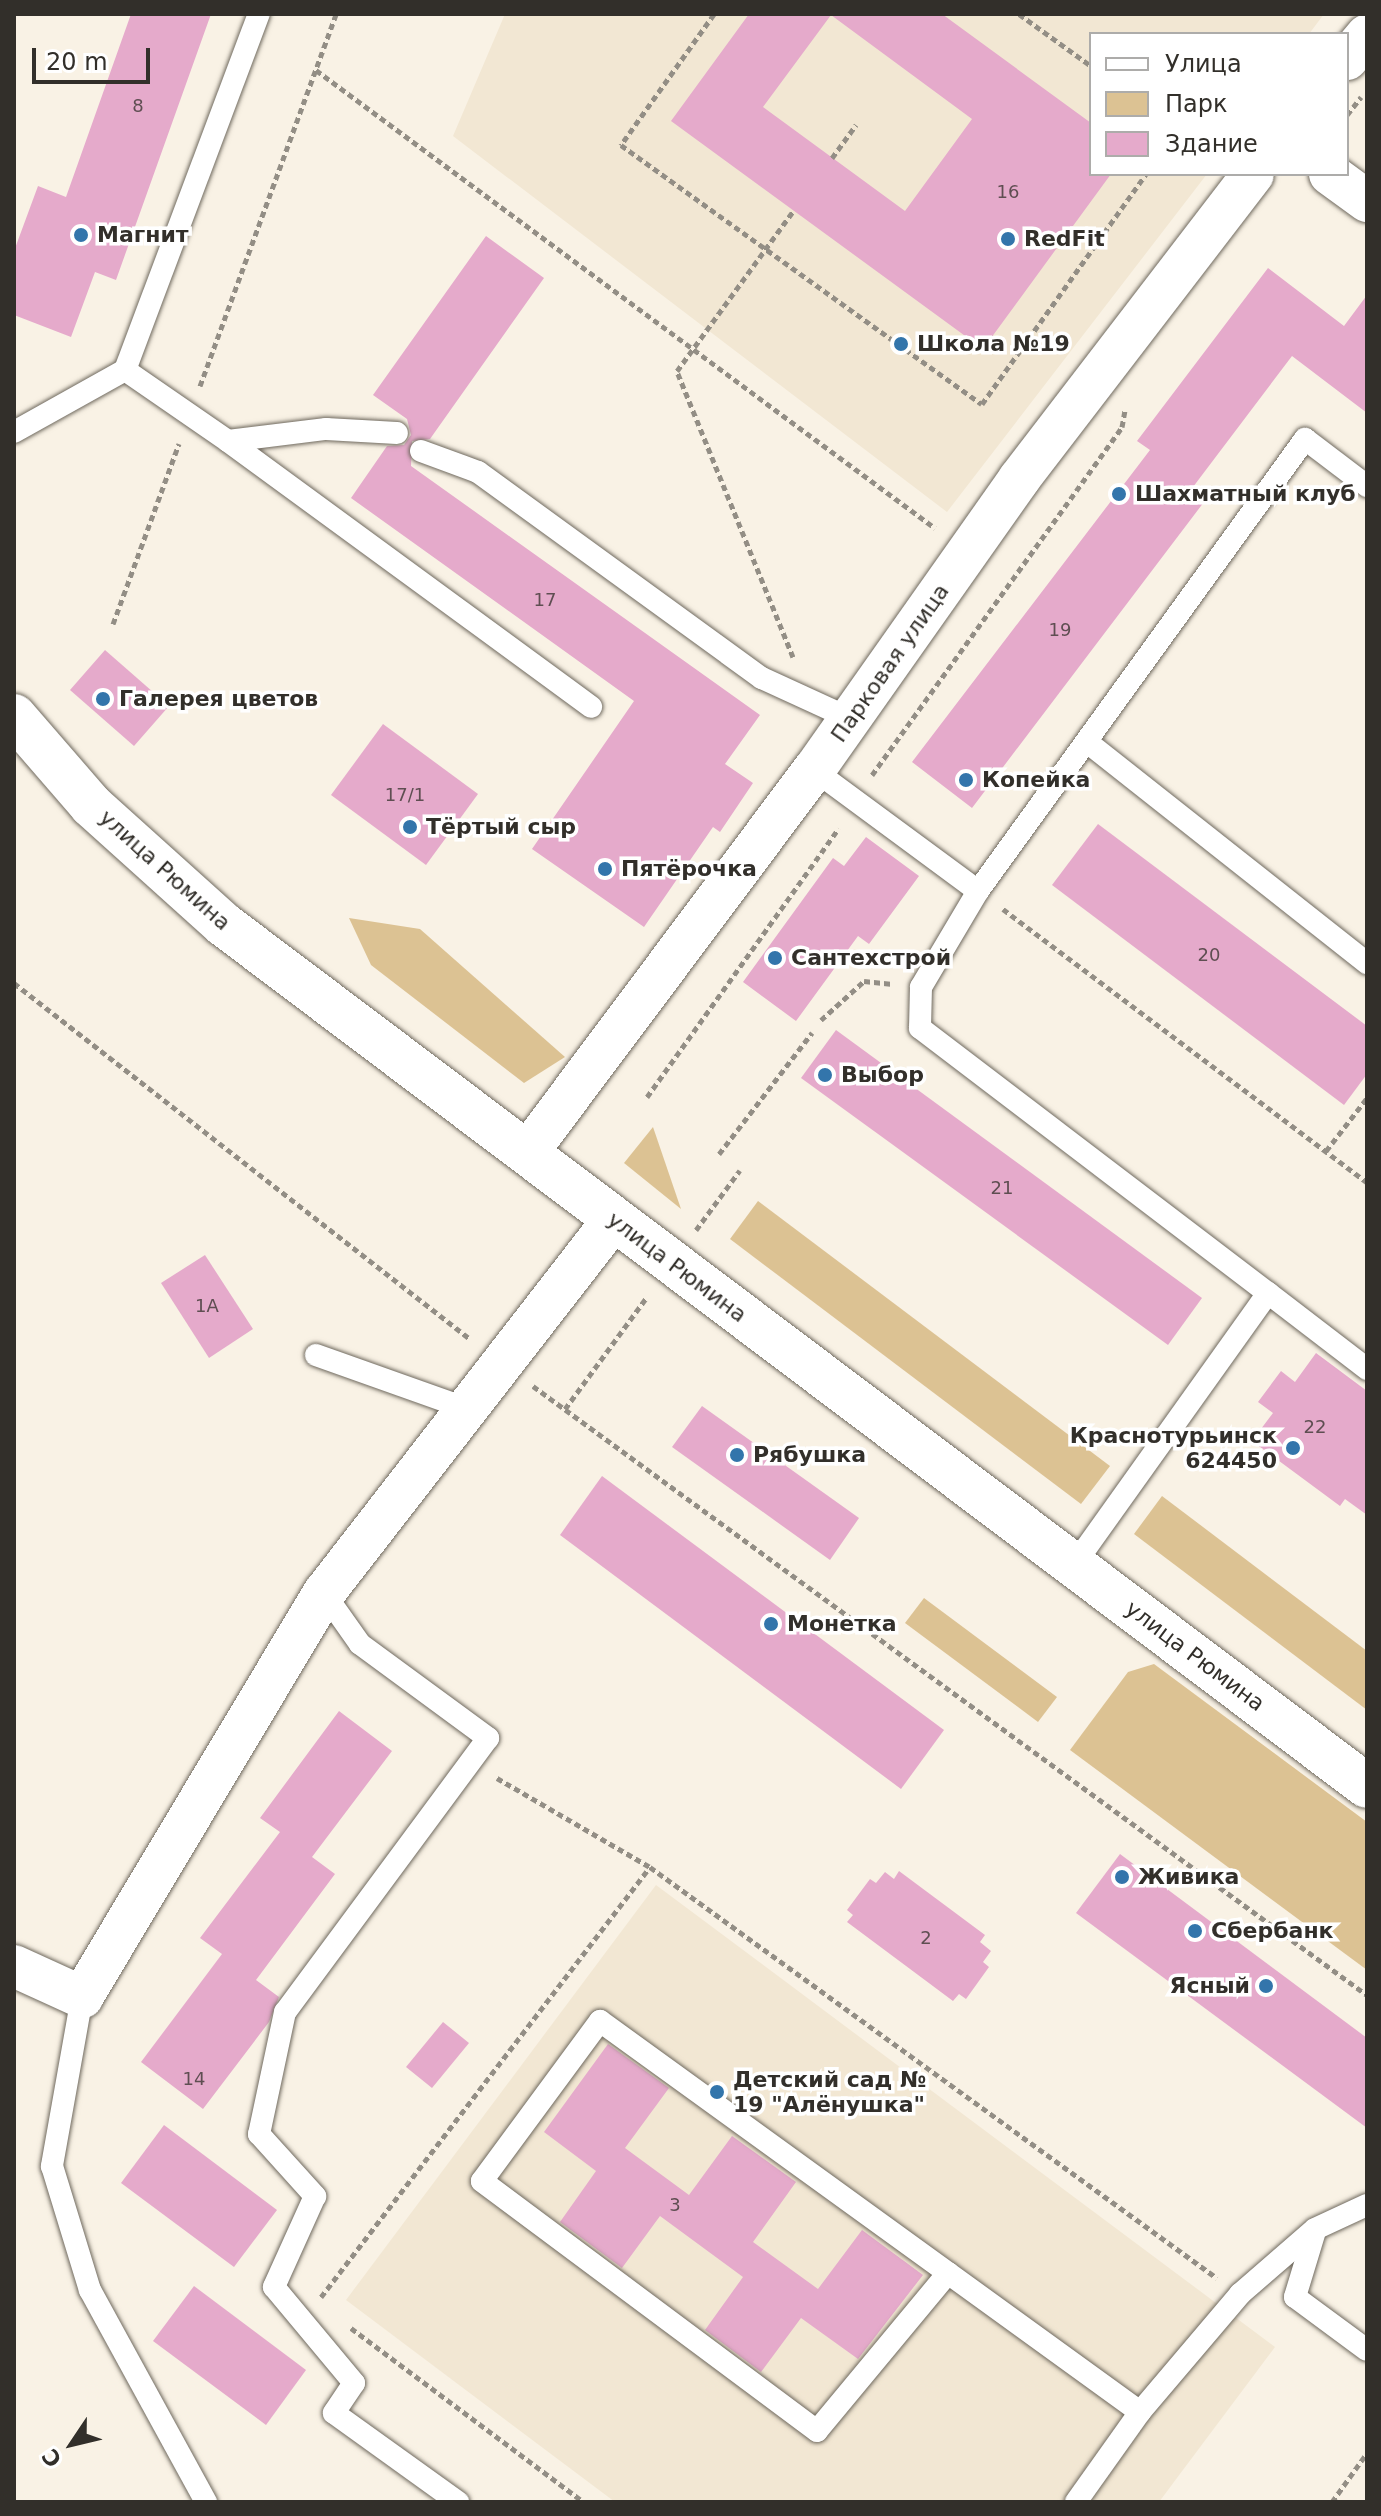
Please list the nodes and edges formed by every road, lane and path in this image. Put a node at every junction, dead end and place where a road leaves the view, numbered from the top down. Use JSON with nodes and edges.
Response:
{"nodes":[{"id":1,"x":259,"y":14,"type":"edge"},
{"id":2,"x":336,"y":14,"type":"edge"},
{"id":3,"x":714,"y":14,"type":"edge"},
{"id":4,"x":1019,"y":14,"type":"edge"},
{"id":5,"x":1367,"y":35,"type":"edge"},
{"id":6,"x":1349,"y":57,"type":"edge"},
{"id":7,"x":1089,"y":65,"type":"edge"},
{"id":8,"x":316,"y":70,"type":"junction"},
{"id":9,"x":1367,"y":90,"type":"edge"},
{"id":10,"x":1349,"y":112,"type":"edge"},
{"id":11,"x":856,"y":125,"type":"dead end"},
{"id":12,"x":832,"y":158,"type":"dead end"},
{"id":13,"x":1145,"y":176,"type":"edge"},
{"id":14,"x":1251,"y":176,"type":"edge"},
{"id":15,"x":1333,"y":176,"type":"edge"},
{"id":16,"x":1367,"y":201,"type":"edge"},
{"id":17,"x":794,"y":210,"type":"dead end"},
{"id":18,"x":765,"y":249,"type":"junction"},
{"id":19,"x":694,"y":348,"type":"junction"},
{"id":20,"x":125,"y":370,"type":"junction"},
{"id":21,"x":1125,"y":407,"type":"dead end"},
{"id":22,"x":189,"y":415,"type":"junction"},
{"id":23,"x":14,"y":432,"type":"edge"},
{"id":24,"x":397,"y":433,"type":"dead end"},
{"id":25,"x":228,"y":441,"type":"junction"},
{"id":26,"x":421,"y":451,"type":"dead end"},
{"id":27,"x":1367,"y":486,"type":"edge"},
{"id":28,"x":968,"y":552,"type":"junction"},
{"id":29,"x":113,"y":624,"type":"dead end"},
{"id":30,"x":811,"y":701,"type":"junction"},
{"id":31,"x":591,"y":707,"type":"dead end"},
{"id":32,"x":14,"y":716,"type":"edge"},
{"id":33,"x":851,"y":719,"type":"junction"},
{"id":34,"x":1087,"y":742,"type":"junction"},
{"id":35,"x":814,"y":770,"type":"junction"},
{"id":36,"x":856,"y":801,"type":"junction"},
{"id":37,"x":978,"y":891,"type":"junction"},
{"id":38,"x":1367,"y":963,"type":"edge"},
{"id":39,"x":14,"y":983,"type":"edge"},
{"id":40,"x":921,"y":987,"type":"junction"},
{"id":41,"x":821,"y":1020,"type":"dead end"},
{"id":42,"x":812,"y":1033,"type":"dead end"},
{"id":43,"x":647,"y":1097,"type":"dead end"},
{"id":44,"x":1367,"y":1098,"type":"edge"},
{"id":45,"x":1326,"y":1151,"type":"junction"},
{"id":46,"x":527,"y":1153,"type":"junction"},
{"id":47,"x":719,"y":1154,"type":"dead end"},
{"id":48,"x":1367,"y":1182,"type":"edge"},
{"id":49,"x":614,"y":1219,"type":"junction"},
{"id":50,"x":1268,"y":1293,"type":"junction"},
{"id":51,"x":316,"y":1355,"type":"dead end"},
{"id":52,"x":503,"y":1364,"type":"junction"},
{"id":53,"x":1367,"y":1369,"type":"edge"},
{"id":54,"x":468,"y":1409,"type":"junction"},
{"id":55,"x":1074,"y":1565,"type":"junction"},
{"id":56,"x":324,"y":1593,"type":"junction"},
{"id":57,"x":470,"y":1762,"type":"junction"},
{"id":58,"x":1367,"y":1786,"type":"edge"},
{"id":59,"x":14,"y":1966,"type":"edge"},
{"id":60,"x":1367,"y":1995,"type":"edge"},
{"id":61,"x":82,"y":1997,"type":"junction"},
{"id":62,"x":1367,"y":2205,"type":"edge"},
{"id":63,"x":1315,"y":2229,"type":"junction"},
{"id":64,"x":948,"y":2273,"type":"junction"},
{"id":65,"x":1240,"y":2294,"type":"junction"},
{"id":66,"x":1367,"y":2350,"type":"edge"},
{"id":67,"x":1140,"y":2412,"type":"junction"},
{"id":68,"x":1367,"y":2453,"type":"edge"},
{"id":69,"x":206,"y":2502,"type":"edge"},
{"id":70,"x":458,"y":2502,"type":"edge"},
{"id":71,"x":1076,"y":2502,"type":"edge"},
{"id":72,"x":1332,"y":2502,"type":"edge"}],
"edges":[{"from":1,"to":20,"type":"lane"},
{"from":2,"to":8,"type":"path"},
{"from":3,"to":18,"type":"path"},
{"from":4,"to":7,"type":"path"},
{"from":5,"to":6,"type":"street"},
{"from":8,"to":19,"type":"path"},
{"from":8,"to":22,"type":"path"},
{"from":9,"to":10,"type":"path"},
{"from":11,"to":12,"type":"path"},
{"from":13,"to":18,"type":"path"},
{"from":14,"to":28,"type":"street","name":"Парковая улица"},
{"from":15,"to":16,"type":"street"},
{"from":17,"to":18,"type":"path"},
{"from":18,"to":19,"type":"path"},
{"from":19,"to":28,"type":"path"},
{"from":19,"to":30,"type":"path"},
{"from":20,"to":22,"type":"lane"},
{"from":20,"to":23,"type":"lane"},
{"from":21,"to":36,"type":"path"},
{"from":22,"to":25,"type":"lane"},
{"from":22,"to":29,"type":"path"},
{"from":24,"to":25,"type":"lane"},
{"from":25,"to":31,"type":"lane"},
{"from":26,"to":30,"type":"lane"},
{"from":27,"to":34,"type":"lane"},
{"from":28,"to":33,"type":"street","name":"Парковая улица"},
{"from":30,"to":33,"type":"lane"},
{"from":32,"to":46,"type":"main road","name":"улица Рюмина"},
{"from":33,"to":35,"type":"street","name":"Парковая улица"},
{"from":34,"to":37,"type":"lane"},
{"from":34,"to":38,"type":"lane"},
{"from":35,"to":36,"type":"lane"},
{"from":35,"to":46,"type":"street","name":"Парковая улица"},
{"from":36,"to":37,"type":"lane"},
{"from":36,"to":43,"type":"path"},
{"from":37,"to":40,"type":"lane"},
{"from":37,"to":45,"type":"path"},
{"from":39,"to":52,"type":"path"},
{"from":40,"to":41,"type":"path"},
{"from":40,"to":50,"type":"lane"},
{"from":42,"to":47,"type":"path"},
{"from":44,"to":45,"type":"path"},
{"from":45,"to":48,"type":"path"},
{"from":46,"to":49,"type":"main road","name":"улица Рюмина"},
{"from":49,"to":52,"type":"street"},
{"from":49,"to":55,"type":"main road","name":"улица Рюмина"},
{"from":50,"to":53,"type":"lane"},
{"from":50,"to":55,"type":"lane"},
{"from":51,"to":54,"type":"lane"},
{"from":52,"to":54,"type":"street"},
{"from":52,"to":60,"type":"path"},
{"from":54,"to":56,"type":"street"},
{"from":55,"to":58,"type":"main road","name":"улица Рюмина"},
{"from":56,"to":57,"type":"lane"},
{"from":56,"to":61,"type":"street"},
{"from":57,"to":65,"type":"path"},
{"from":57,"to":70,"type":"lane"},
{"from":59,"to":61,"type":"street"},
{"from":61,"to":69,"type":"lane"},
{"from":62,"to":63,"type":"lane"},
{"from":63,"to":65,"type":"lane"},
{"from":63,"to":66,"type":"lane"},
{"from":64,"to":64,"type":"lane"},
{"from":64,"to":67,"type":"lane"},
{"from":65,"to":67,"type":"lane"},
{"from":67,"to":71,"type":"lane"},
{"from":68,"to":72,"type":"path"}]}
